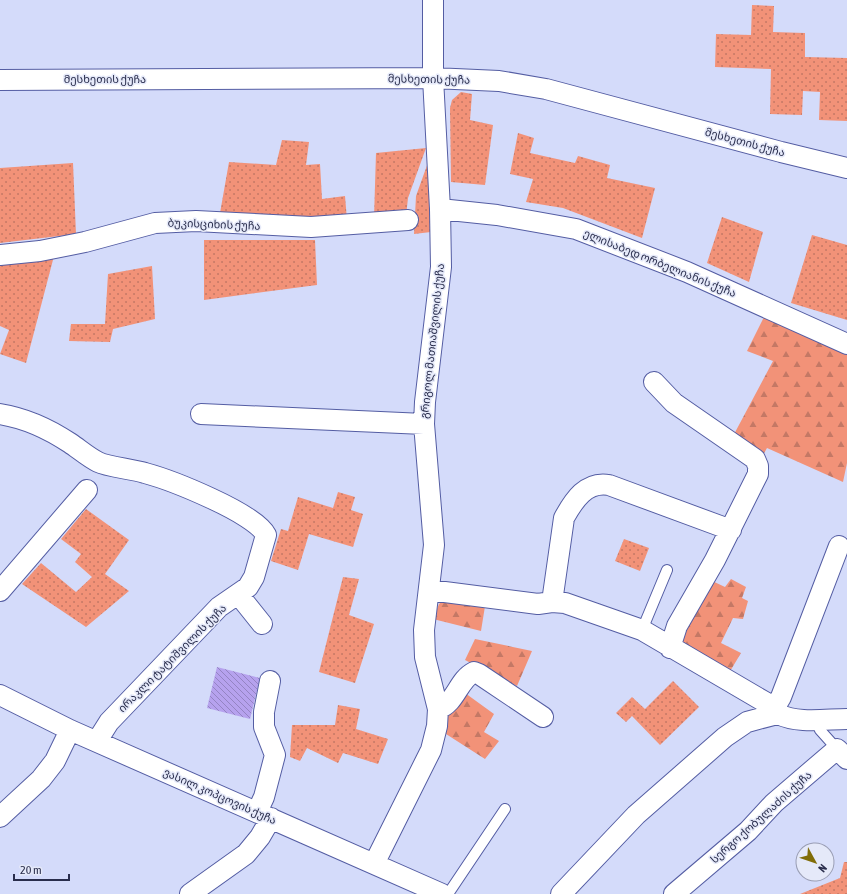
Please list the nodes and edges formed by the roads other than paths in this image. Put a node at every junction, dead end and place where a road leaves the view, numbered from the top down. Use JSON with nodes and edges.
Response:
{"nodes":[{"id":1,"x":433,"y":0,"type":"edge"},
{"id":2,"x":433,"y":78,"type":"junction"},
{"id":3,"x":0,"y":80,"type":"edge"},
{"id":4,"x":847,"y":168,"type":"edge"},
{"id":5,"x":440,"y":209,"type":"junction"},
{"id":6,"x":408,"y":220,"type":"dead end"},
{"id":7,"x":0,"y":254,"type":"edge"},
{"id":8,"x":847,"y":344,"type":"edge"},
{"id":9,"x":654,"y":382,"type":"dead end"},
{"id":10,"x":0,"y":414,"type":"edge"},
{"id":11,"x":201,"y":414,"type":"dead end"},
{"id":12,"x":424,"y":424,"type":"junction"},
{"id":13,"x":87,"y":490,"type":"dead end"},
{"id":14,"x":730,"y":530,"type":"junction"},
{"id":15,"x":839,"y":546,"type":"dead end"},
{"id":16,"x":667,"y":570,"type":"dead end"},
{"id":17,"x":429,"y":590,"type":"junction"},
{"id":18,"x":0,"y":591,"type":"edge"},
{"id":19,"x":238,"y":594,"type":"junction"},
{"id":20,"x":552,"y":602,"type":"junction"},
{"id":21,"x":262,"y":624,"type":"dead end"},
{"id":22,"x":642,"y":630,"type":"junction"},
{"id":23,"x":670,"y":648,"type":"junction"},
{"id":24,"x":270,"y":681,"type":"dead end"},
{"id":25,"x":0,"y":695,"type":"edge"},
{"id":26,"x":438,"y":709,"type":"junction"},
{"id":27,"x":774,"y":710,"type":"junction"},
{"id":28,"x":543,"y":717,"type":"dead end"},
{"id":29,"x":847,"y":718,"type":"edge"},
{"id":30,"x":815,"y":719,"type":"junction"},
{"id":31,"x":70,"y":730,"type":"junction"},
{"id":32,"x":98,"y":741,"type":"junction"},
{"id":33,"x":842,"y":754,"type":"edge"},
{"id":34,"x":505,"y":809,"type":"dead end"},
{"id":35,"x":264,"y":815,"type":"junction"},
{"id":36,"x":0,"y":818,"type":"edge"},
{"id":37,"x":374,"y":864,"type":"junction"},
{"id":38,"x":194,"y":893,"type":"edge"},
{"id":39,"x":442,"y":894,"type":"edge"},
{"id":40,"x":448,"y":894,"type":"edge"},
{"id":41,"x":561,"y":894,"type":"edge"},
{"id":42,"x":674,"y":894,"type":"edge"}],
"edges":[{"from":1,"to":2,"type":"street","name":"გრიგოლ მათიაშვილის ქუჩა"},
{"from":2,"to":3,"type":"street","name":"მესხეთის ქუჩა"},
{"from":2,"to":4,"type":"street","name":"მესხეთის ქუჩა"},
{"from":2,"to":5,"type":"street","name":"გრიგოლ მათიაშვილის ქუჩა"},
{"from":5,"to":8,"type":"street","name":"ელისაბედ ორბელიანის ქუჩა"},
{"from":5,"to":12,"type":"street","name":"გრიგოლ მათიაშვილის ქუჩა"},
{"from":6,"to":7,"type":"street","name":"ბუკისციხის ქუჩა"},
{"from":9,"to":14,"type":"street"},
{"from":10,"to":19,"type":"street","name":"ირაკლი ტატიშვილის ქუჩა"},
{"from":11,"to":12,"type":"street"},
{"from":12,"to":17,"type":"street","name":"გრიგოლ მათიაშვილის ქუჩა"},
{"from":13,"to":18,"type":"street"},
{"from":14,"to":20,"type":"street"},
{"from":14,"to":23,"type":"street"},
{"from":15,"to":27,"type":"street"},
{"from":16,"to":22,"type":"lane"},
{"from":17,"to":20,"type":"street"},
{"from":17,"to":26,"type":"street","name":"გრიგოლ მათიაშვილის ქუჩა"},
{"from":19,"to":21,"type":"street"},
{"from":19,"to":32,"type":"street","name":"ირაკლი ტატიშვილის ქუჩა"},
{"from":20,"to":22,"type":"street"},
{"from":22,"to":23,"type":"street"},
{"from":23,"to":27,"type":"street"},
{"from":24,"to":35,"type":"street"},
{"from":25,"to":31,"type":"street","name":"ვასილ კოპცოვის ქუჩა"},
{"from":26,"to":28,"type":"street"},
{"from":26,"to":37,"type":"street","name":"გრიგოლ მათიაშვილის ქუჩა"},
{"from":27,"to":30,"type":"street"},
{"from":27,"to":41,"type":"street"},
{"from":29,"to":30,"type":"street"},
{"from":30,"to":33,"type":"lane"},
{"from":31,"to":32,"type":"street","name":"ვასილ კოპცოვის ქუჩა"},
{"from":31,"to":36,"type":"street"},
{"from":32,"to":35,"type":"street","name":"ვასილ კოპცოვის ქუჩა"},
{"from":33,"to":42,"type":"street","name":"სერგო ქობულაძის ქუჩა"},
{"from":34,"to":40,"type":"lane"},
{"from":35,"to":37,"type":"street","name":"ვასილ კოპცოვის ქუჩა"},
{"from":35,"to":38,"type":"street"},
{"from":37,"to":39,"type":"street","name":"ვასილ კოპცოვის ქუჩა"}]}
